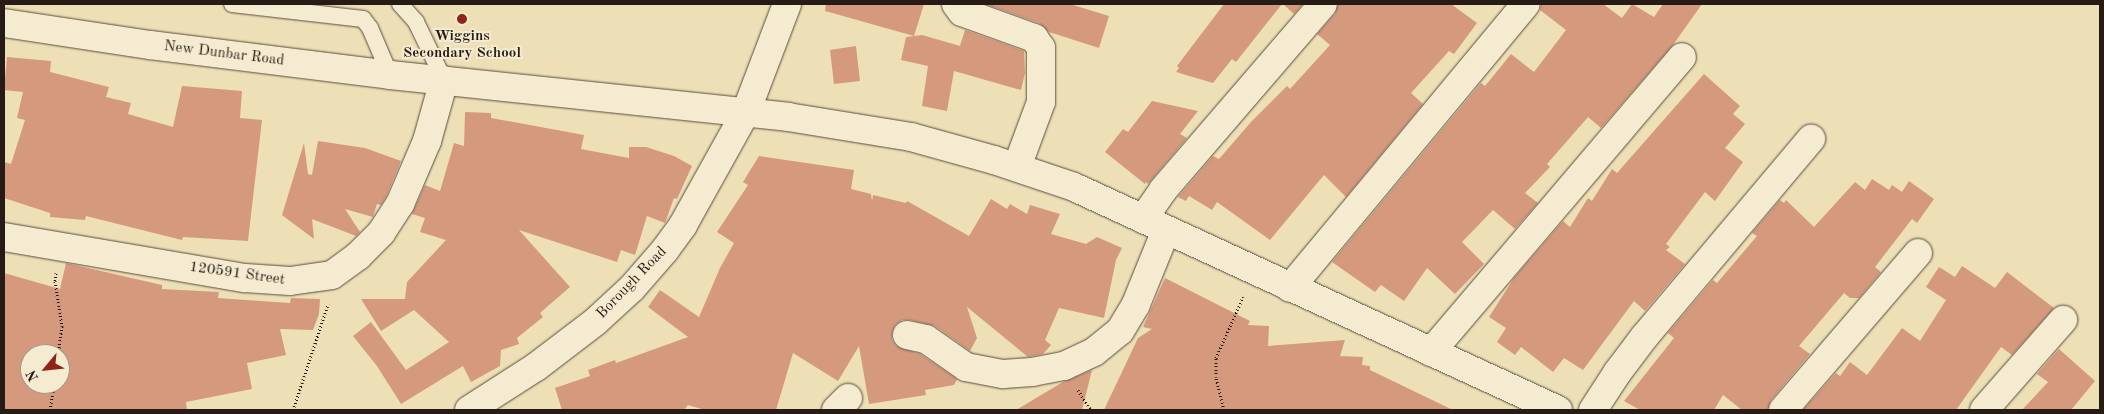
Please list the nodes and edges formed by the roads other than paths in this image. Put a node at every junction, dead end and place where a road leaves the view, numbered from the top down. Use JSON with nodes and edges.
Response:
{"nodes":[{"id":1,"x":232,"y":4,"type":"edge"},
{"id":2,"x":350,"y":4,"type":"edge"},
{"id":3,"x":400,"y":4,"type":"edge"},
{"id":4,"x":787,"y":4,"type":"edge"},
{"id":5,"x":956,"y":4,"type":"edge"},
{"id":6,"x":1324,"y":4,"type":"edge"},
{"id":7,"x":1526,"y":4,"type":"edge"},
{"id":8,"x":363,"y":18,"type":"junction"},
{"id":9,"x":4,"y":23,"type":"edge"},
{"id":10,"x":1682,"y":57,"type":"dead end"},
{"id":11,"x":390,"y":75,"type":"junction"},
{"id":12,"x":444,"y":80,"type":"junction"},
{"id":13,"x":746,"y":112,"type":"junction"},
{"id":14,"x":1812,"y":139,"type":"dead end"},
{"id":15,"x":1017,"y":167,"type":"junction"},
{"id":16,"x":1154,"y":224,"type":"junction"},
{"id":17,"x":4,"y":237,"type":"edge"},
{"id":18,"x":1918,"y":253,"type":"dead end"},
{"id":19,"x":1290,"y":288,"type":"junction"},
{"id":20,"x":2063,"y":320,"type":"dead end"},
{"id":21,"x":907,"y":335,"type":"dead end"},
{"id":22,"x":1431,"y":352,"type":"junction"},
{"id":23,"x":469,"y":410,"type":"edge"},
{"id":24,"x":1558,"y":410,"type":"edge"},
{"id":25,"x":1593,"y":410,"type":"edge"},
{"id":26,"x":1784,"y":410,"type":"edge"},
{"id":27,"x":1984,"y":410,"type":"edge"}],
"edges":[{"from":1,"to":8,"type":"lane"},
{"from":2,"to":8,"type":"lane"},
{"from":3,"to":12,"type":"lane"},
{"from":4,"to":13,"type":"street","name":"Borough Road"},
{"from":5,"to":15,"type":"street"},
{"from":6,"to":16,"type":"street"},
{"from":7,"to":19,"type":"street"},
{"from":8,"to":11,"type":"lane"},
{"from":9,"to":11,"type":"street","name":"New Dunbar Road"},
{"from":10,"to":22,"type":"street"},
{"from":11,"to":12,"type":"street","name":"New Dunbar Road"},
{"from":12,"to":13,"type":"street","name":"New Dunbar Road"},
{"from":12,"to":17,"type":"street","name":"120591 Street"},
{"from":13,"to":15,"type":"street","name":"New Dunbar Road"},
{"from":13,"to":23,"type":"street","name":"Borough Road"},
{"from":14,"to":25,"type":"street"},
{"from":15,"to":16,"type":"street","name":"New Dunbar Road"},
{"from":16,"to":19,"type":"street","name":"New Dunbar Road"},
{"from":16,"to":21,"type":"street"},
{"from":18,"to":26,"type":"street"},
{"from":19,"to":22,"type":"street","name":"New Dunbar Road"},
{"from":20,"to":27,"type":"street"},
{"from":22,"to":24,"type":"street","name":"New Dunbar Road"}]}
